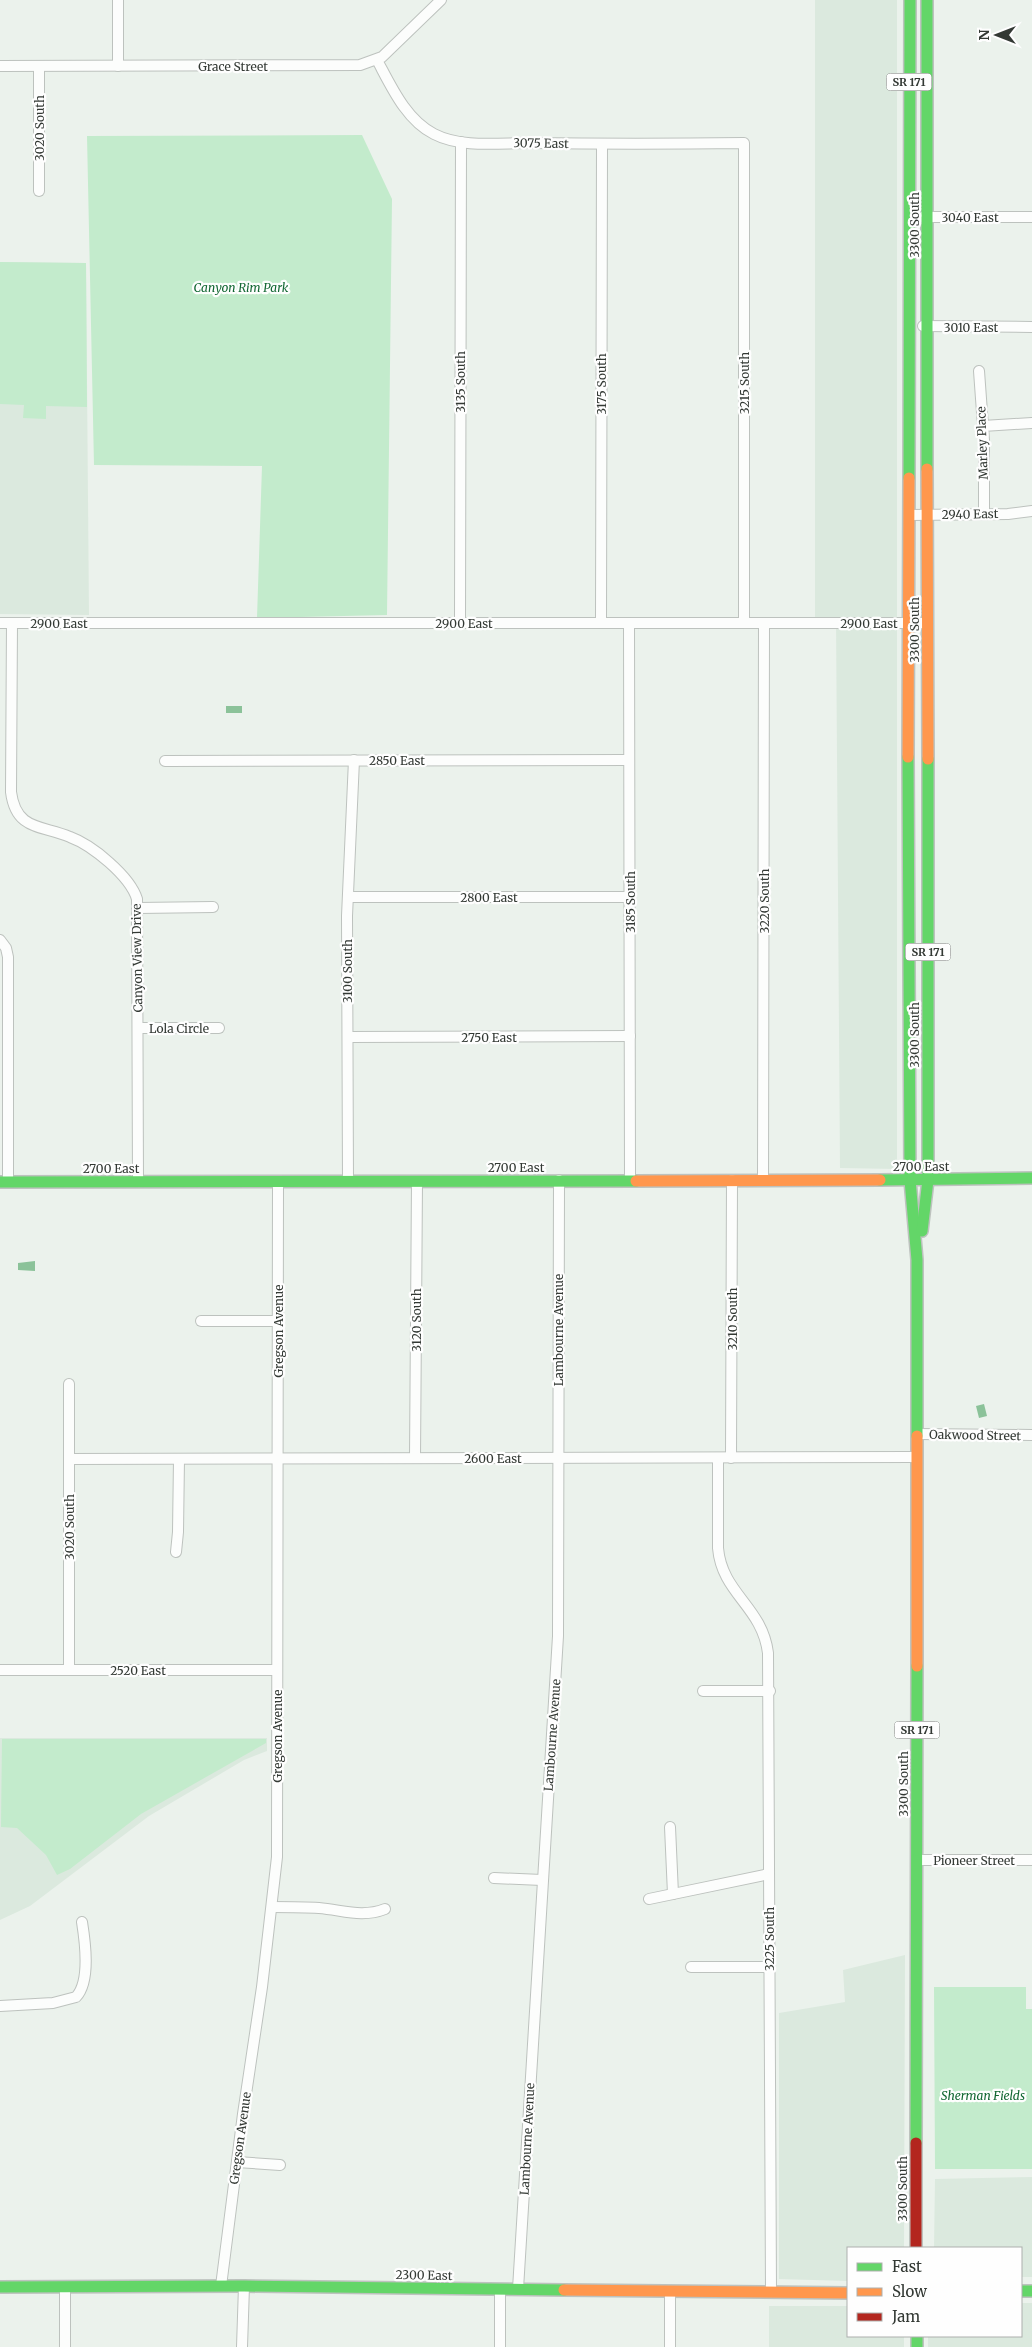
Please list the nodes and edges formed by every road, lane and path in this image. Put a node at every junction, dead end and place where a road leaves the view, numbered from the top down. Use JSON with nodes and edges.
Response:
{"nodes":[{"id":1,"x":118,"y":0,"type":"edge"},
{"id":2,"x":441,"y":0,"type":"edge"},
{"id":3,"x":910,"y":0,"type":"edge"},
{"id":4,"x":927,"y":0,"type":"edge"},
{"id":5,"x":377,"y":60,"type":"junction"},
{"id":6,"x":0,"y":66,"type":"edge"},
{"id":7,"x":39,"y":66,"type":"junction"},
{"id":8,"x":118,"y":66,"type":"junction"},
{"id":9,"x":461,"y":142,"type":"junction"},
{"id":10,"x":744,"y":143,"type":"joint"},
{"id":11,"x":602,"y":144,"type":"junction"},
{"id":12,"x":39,"y":191,"type":"dead end"},
{"id":13,"x":909,"y":217,"type":"junction"},
{"id":14,"x":927,"y":217,"type":"junction"},
{"id":15,"x":1032,"y":217,"type":"edge"},
{"id":16,"x":909,"y":326,"type":"junction"},
{"id":17,"x":928,"y":326,"type":"junction"},
{"id":18,"x":1032,"y":327,"type":"edge"},
{"id":19,"x":978,"y":372,"type":"dead end"},
{"id":20,"x":1032,"y":423,"type":"edge"},
{"id":21,"x":983,"y":426,"type":"junction"},
{"id":22,"x":1032,"y":511,"type":"edge"},
{"id":23,"x":984,"y":514,"type":"junction"},
{"id":24,"x":909,"y":515,"type":"junction"},
{"id":25,"x":927,"y":515,"type":"junction"},
{"id":26,"x":0,"y":623,"type":"edge"},
{"id":27,"x":12,"y":623,"type":"junction"},
{"id":28,"x":460,"y":623,"type":"junction"},
{"id":29,"x":601,"y":623,"type":"junction"},
{"id":30,"x":629,"y":623,"type":"junction"},
{"id":31,"x":744,"y":623,"type":"junction"},
{"id":32,"x":764,"y":623,"type":"junction"},
{"id":33,"x":908,"y":623,"type":"junction"},
{"id":34,"x":928,"y":623,"type":"junction"},
{"id":35,"x":354,"y":760,"type":"junction"},
{"id":36,"x":629,"y":760,"type":"junction"},
{"id":37,"x":165,"y":761,"type":"dead end"},
{"id":38,"x":348,"y":897,"type":"junction"},
{"id":39,"x":630,"y":897,"type":"junction"},
{"id":40,"x":212,"y":907,"type":"dead end"},
{"id":41,"x":138,"y":908,"type":"junction"},
{"id":42,"x":1,"y":940,"type":"edge"},
{"id":43,"x":138,"y":1028,"type":"junction"},
{"id":44,"x":219,"y":1028,"type":"dead end"},
{"id":45,"x":630,"y":1036,"type":"junction"},
{"id":46,"x":348,"y":1037,"type":"junction"},
{"id":47,"x":1032,"y":1178,"type":"edge"},
{"id":48,"x":559,"y":1180,"type":"junction"},
{"id":49,"x":630,"y":1180,"type":"junction"},
{"id":50,"x":732,"y":1180,"type":"junction"},
{"id":51,"x":763,"y":1180,"type":"junction"},
{"id":52,"x":910,"y":1180,"type":"junction"},
{"id":53,"x":928,"y":1180,"type":"junction"},
{"id":54,"x":138,"y":1181,"type":"junction"},
{"id":55,"x":278,"y":1181,"type":"junction"},
{"id":56,"x":348,"y":1181,"type":"junction"},
{"id":57,"x":417,"y":1181,"type":"junction"},
{"id":58,"x":4,"y":1182,"type":"edge"},
{"id":59,"x":917,"y":1260,"type":"junction"},
{"id":60,"x":278,"y":1321,"type":"junction"},
{"id":61,"x":201,"y":1322,"type":"dead end"},
{"id":62,"x":69,"y":1384,"type":"dead end"},
{"id":63,"x":917,"y":1434,"type":"junction"},
{"id":64,"x":1032,"y":1436,"type":"edge"},
{"id":65,"x":917,"y":1457,"type":"junction"},
{"id":66,"x":415,"y":1458,"type":"junction"},
{"id":67,"x":558,"y":1458,"type":"junction"},
{"id":68,"x":718,"y":1458,"type":"junction"},
{"id":69,"x":731,"y":1458,"type":"junction"},
{"id":70,"x":69,"y":1459,"type":"junction"},
{"id":71,"x":179,"y":1459,"type":"junction"},
{"id":72,"x":278,"y":1459,"type":"junction"},
{"id":73,"x":176,"y":1552,"type":"dead end"},
{"id":74,"x":0,"y":1670,"type":"edge"},
{"id":75,"x":69,"y":1670,"type":"junction"},
{"id":76,"x":276,"y":1670,"type":"junction"},
{"id":77,"x":703,"y":1691,"type":"dead end"},
{"id":78,"x":770,"y":1691,"type":"junction"},
{"id":79,"x":670,"y":1827,"type":"dead end"},
{"id":80,"x":917,"y":1860,"type":"junction"},
{"id":81,"x":1032,"y":1860,"type":"edge"},
{"id":82,"x":769,"y":1874,"type":"junction"},
{"id":83,"x":494,"y":1878,"type":"dead end"},
{"id":84,"x":542,"y":1880,"type":"junction"},
{"id":85,"x":674,"y":1894,"type":"junction"},
{"id":86,"x":649,"y":1899,"type":"dead end"},
{"id":87,"x":272,"y":1907,"type":"junction"},
{"id":88,"x":385,"y":1909,"type":"dead end"},
{"id":89,"x":82,"y":1922,"type":"dead end"},
{"id":90,"x":690,"y":1967,"type":"dead end"},
{"id":91,"x":769,"y":1967,"type":"junction"},
{"id":92,"x":0,"y":2006,"type":"edge"},
{"id":93,"x":237,"y":2162,"type":"junction"},
{"id":94,"x":280,"y":2165,"type":"dead end"},
{"id":95,"x":916,"y":2247,"type":"edge"},
{"id":96,"x":221,"y":2286,"type":"junction"},
{"id":97,"x":244,"y":2286,"type":"junction"},
{"id":98,"x":0,"y":2287,"type":"edge"},
{"id":99,"x":65,"y":2287,"type":"junction"},
{"id":100,"x":500,"y":2289,"type":"junction"},
{"id":101,"x":518,"y":2289,"type":"junction"},
{"id":102,"x":670,"y":2290,"type":"junction"},
{"id":103,"x":770,"y":2292,"type":"junction"},
{"id":104,"x":847,"y":2293,"type":"edge"},
{"id":105,"x":65,"y":2347,"type":"edge"},
{"id":106,"x":242,"y":2347,"type":"edge"},
{"id":107,"x":500,"y":2347,"type":"edge"},
{"id":108,"x":670,"y":2347,"type":"edge"}],
"edges":[{"from":1,"to":8,"type":"street"},
{"from":2,"to":5,"type":"street","name":"Grace Street"},
{"from":3,"to":13,"type":"main road","name":"3300 South","number":"SR 171"},
{"from":4,"to":14,"type":"main road","name":"3300 South","number":"SR 171"},
{"from":5,"to":8,"type":"street","name":"Grace Street"},
{"from":5,"to":9,"type":"street","name":"3075 East"},
{"from":6,"to":7,"type":"street","name":"Grace Street"},
{"from":7,"to":8,"type":"street","name":"Grace Street"},
{"from":7,"to":12,"type":"street","name":"3020 South"},
{"from":9,"to":11,"type":"street","name":"3075 East"},
{"from":9,"to":28,"type":"street","name":"3135 South"},
{"from":10,"to":11,"type":"street","name":"3075 East"},
{"from":10,"to":31,"type":"street","name":"3215 South"},
{"from":11,"to":29,"type":"street","name":"3175 South"},
{"from":13,"to":14,"type":"street","name":"3040 East"},
{"from":13,"to":16,"type":"main road","name":"3300 South","number":"SR 171"},
{"from":14,"to":15,"type":"street","name":"3040 East"},
{"from":14,"to":17,"type":"main road","name":"3300 South","number":"SR 171"},
{"from":16,"to":17,"type":"street","name":"3010 East"},
{"from":16,"to":24,"type":"main road","name":"3300 South","number":"SR 171"},
{"from":17,"to":18,"type":"street","name":"3010 East"},
{"from":17,"to":25,"type":"main road","name":"3300 South","number":"SR 171"},
{"from":19,"to":21,"type":"street","name":"Marley Place"},
{"from":20,"to":21,"type":"street"},
{"from":21,"to":23,"type":"street","name":"Marley Place"},
{"from":22,"to":23,"type":"street","name":"2940 East"},
{"from":23,"to":25,"type":"street","name":"2940 East"},
{"from":24,"to":25,"type":"street","name":"2940 East"},
{"from":24,"to":33,"type":"main road","name":"3300 South","number":"SR 171"},
{"from":25,"to":34,"type":"main road","name":"3300 South","number":"SR 171"},
{"from":26,"to":27,"type":"street","name":"2900 East"},
{"from":27,"to":28,"type":"street","name":"2900 East"},
{"from":27,"to":41,"type":"street","name":"Canyon View Drive"},
{"from":28,"to":29,"type":"street","name":"2900 East"},
{"from":29,"to":30,"type":"street","name":"2900 East"},
{"from":30,"to":31,"type":"street","name":"2900 East"},
{"from":30,"to":36,"type":"street","name":"3185 South"},
{"from":31,"to":32,"type":"street","name":"2900 East"},
{"from":32,"to":33,"type":"street","name":"2900 East"},
{"from":32,"to":51,"type":"street","name":"3220 South"},
{"from":33,"to":34,"type":"street","name":"2900 East"},
{"from":33,"to":52,"type":"main road","name":"3300 South","number":"SR 171"},
{"from":34,"to":53,"type":"main road","name":"3300 South","number":"SR 171"},
{"from":35,"to":36,"type":"street","name":"2850 East"},
{"from":35,"to":37,"type":"street","name":"2850 East"},
{"from":35,"to":38,"type":"street","name":"3100 South"},
{"from":36,"to":39,"type":"street","name":"3185 South"},
{"from":38,"to":39,"type":"street","name":"2800 East"},
{"from":38,"to":46,"type":"street","name":"3100 South"},
{"from":39,"to":45,"type":"street","name":"3185 South"},
{"from":40,"to":41,"type":"street"},
{"from":41,"to":43,"type":"street","name":"Canyon View Drive"},
{"from":42,"to":58,"type":"street"},
{"from":43,"to":44,"type":"street","name":"Lola Circle"},
{"from":43,"to":54,"type":"street","name":"Canyon View Drive"},
{"from":45,"to":46,"type":"street","name":"2750 East"},
{"from":45,"to":49,"type":"street","name":"3185 South"},
{"from":46,"to":56,"type":"street","name":"3100 South"},
{"from":47,"to":53,"type":"main road","name":"2700 East"},
{"from":48,"to":49,"type":"main road","name":"2700 East"},
{"from":48,"to":57,"type":"main road","name":"2700 East"},
{"from":48,"to":67,"type":"street","name":"Lambourne Avenue"},
{"from":49,"to":50,"type":"main road","name":"2700 East"},
{"from":50,"to":51,"type":"main road","name":"2700 East"},
{"from":50,"to":69,"type":"street","name":"3210 South"},
{"from":51,"to":52,"type":"main road","name":"2700 East"},
{"from":52,"to":53,"type":"main road","name":"2700 East"},
{"from":52,"to":59,"type":"main road","name":"3300 South","number":"SR 171"},
{"from":53,"to":59,"type":"main road","name":"3300 South","number":"SR 171"},
{"from":54,"to":55,"type":"main road","name":"2700 East"},
{"from":54,"to":58,"type":"main road","name":"2700 East"},
{"from":55,"to":56,"type":"main road","name":"2700 East"},
{"from":55,"to":60,"type":"street","name":"Gregson Avenue"},
{"from":56,"to":57,"type":"main road","name":"2700 East"},
{"from":57,"to":66,"type":"street","name":"3120 South"},
{"from":59,"to":63,"type":"main road","name":"3300 South","number":"SR 171"},
{"from":60,"to":61,"type":"street"},
{"from":60,"to":72,"type":"street","name":"Gregson Avenue"},
{"from":62,"to":70,"type":"street","name":"3020 South"},
{"from":63,"to":64,"type":"street","name":"Oakwood Street"},
{"from":63,"to":65,"type":"main road","name":"3300 South","number":"SR 171"},
{"from":65,"to":69,"type":"street","name":"2600 East"},
{"from":65,"to":80,"type":"main road","name":"3300 South","number":"SR 171"},
{"from":66,"to":67,"type":"street","name":"2600 East"},
{"from":66,"to":72,"type":"street","name":"2600 East"},
{"from":67,"to":68,"type":"street","name":"2600 East"},
{"from":67,"to":84,"type":"street","name":"Lambourne Avenue"},
{"from":68,"to":69,"type":"street","name":"2600 East"},
{"from":68,"to":78,"type":"street","name":"3225 South"},
{"from":70,"to":71,"type":"street","name":"2600 East"},
{"from":70,"to":75,"type":"street","name":"3020 South"},
{"from":71,"to":72,"type":"street","name":"2600 East"},
{"from":71,"to":73,"type":"street"},
{"from":72,"to":76,"type":"street","name":"Gregson Avenue"},
{"from":74,"to":75,"type":"street","name":"2520 East"},
{"from":75,"to":76,"type":"street","name":"2520 East"},
{"from":76,"to":87,"type":"street","name":"Gregson Avenue"},
{"from":77,"to":78,"type":"street"},
{"from":78,"to":82,"type":"street","name":"3225 South"},
{"from":79,"to":85,"type":"street"},
{"from":80,"to":81,"type":"street","name":"Pioneer Street"},
{"from":80,"to":95,"type":"main road","name":"3300 South","number":"SR 171"},
{"from":82,"to":85,"type":"street"},
{"from":82,"to":91,"type":"street","name":"3225 South"},
{"from":83,"to":84,"type":"street"},
{"from":84,"to":101,"type":"street","name":"Lambourne Avenue"},
{"from":85,"to":86,"type":"street"},
{"from":87,"to":88,"type":"street"},
{"from":87,"to":93,"type":"street","name":"Gregson Avenue"},
{"from":89,"to":92,"type":"street"},
{"from":90,"to":91,"type":"street"},
{"from":91,"to":103,"type":"street","name":"3225 South"},
{"from":93,"to":94,"type":"street"},
{"from":93,"to":96,"type":"street","name":"Gregson Avenue"},
{"from":96,"to":97,"type":"main road","name":"2300 East"},
{"from":96,"to":99,"type":"main road","name":"2300 East"},
{"from":97,"to":100,"type":"main road","name":"2300 East"},
{"from":97,"to":106,"type":"street"},
{"from":98,"to":99,"type":"main road","name":"2300 East"},
{"from":99,"to":105,"type":"street"},
{"from":100,"to":101,"type":"main road","name":"2300 East"},
{"from":100,"to":107,"type":"street"},
{"from":101,"to":102,"type":"main road","name":"2300 East"},
{"from":102,"to":103,"type":"main road","name":"2300 East"},
{"from":102,"to":108,"type":"street"},
{"from":103,"to":104,"type":"main road","name":"2300 East"}]}
